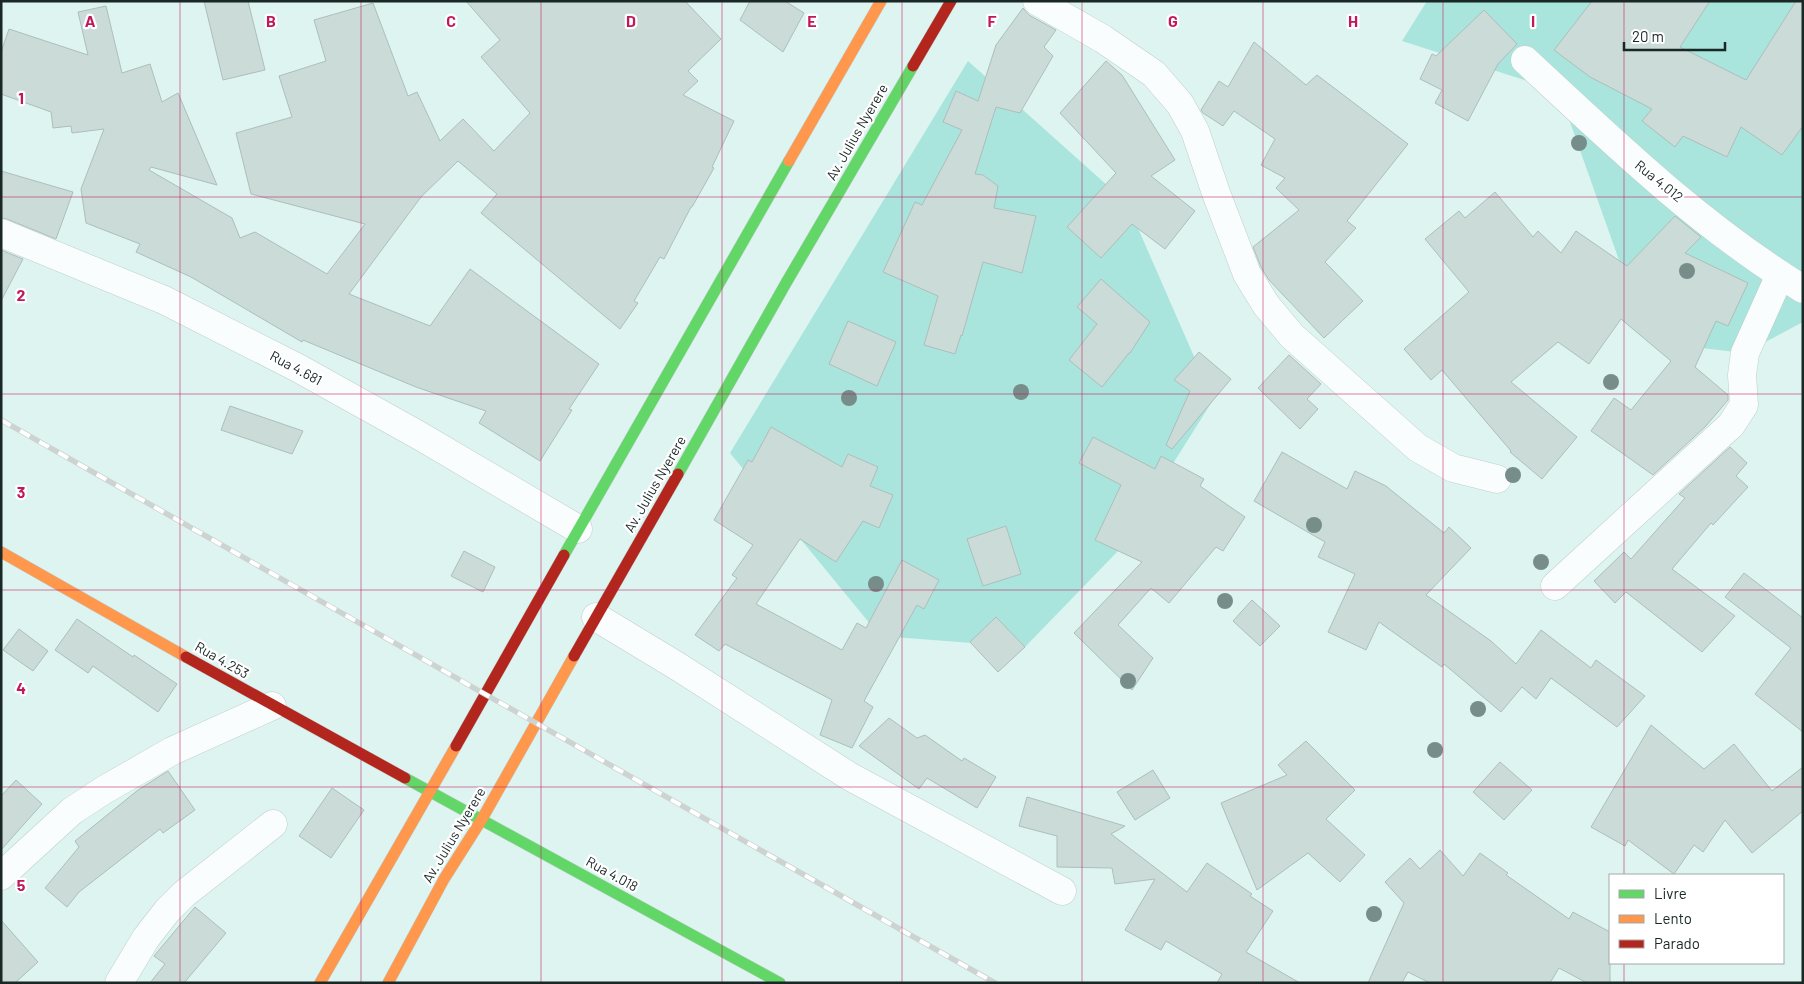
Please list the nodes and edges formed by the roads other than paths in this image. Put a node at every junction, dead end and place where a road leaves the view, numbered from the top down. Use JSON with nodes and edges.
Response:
{"nodes":[{"id":1,"x":882,"y":1,"type":"edge"},
{"id":2,"x":951,"y":1,"type":"edge"},
{"id":3,"x":1037,"y":1,"type":"edge"},
{"id":4,"x":1526,"y":60,"type":"dead end"},
{"id":5,"x":1,"y":233,"type":"edge"},
{"id":6,"x":1791,"y":282,"type":"edge"},
{"id":7,"x":1497,"y":479,"type":"dead end"},
{"id":8,"x":578,"y":529,"type":"junction"},
{"id":9,"x":1,"y":552,"type":"edge"},
{"id":10,"x":1555,"y":586,"type":"dead end"},
{"id":11,"x":596,"y":617,"type":"junction"},
{"id":12,"x":272,"y":706,"type":"junction"},
{"id":13,"x":430,"y":791,"type":"junction"},
{"id":14,"x":482,"y":819,"type":"junction"},
{"id":15,"x":274,"y":824,"type":"dead end"},
{"id":16,"x":1,"y":876,"type":"edge"},
{"id":17,"x":1062,"y":891,"type":"dead end"},
{"id":18,"x":119,"y":983,"type":"edge"},
{"id":19,"x":320,"y":983,"type":"edge"},
{"id":20,"x":388,"y":983,"type":"edge"},
{"id":21,"x":780,"y":983,"type":"edge"}],
"edges":[{"from":1,"to":8,"type":"main road"},
{"from":2,"to":11,"type":"main road","name":"Av. Julius Nyerere"},
{"from":3,"to":7,"type":"street"},
{"from":4,"to":6,"type":"street","name":"Rua 4.012"},
{"from":5,"to":8,"type":"street","name":"Rua 4.681"},
{"from":6,"to":10,"type":"street"},
{"from":8,"to":13,"type":"main road"},
{"from":9,"to":12,"type":"main road","name":"Rua 4.253"},
{"from":11,"to":14,"type":"main road","name":"Av. Julius Nyerere"},
{"from":11,"to":17,"type":"street"},
{"from":12,"to":13,"type":"main road","name":"Rua 4.253"},
{"from":12,"to":16,"type":"street"},
{"from":13,"to":14,"type":"main road","name":"Rua 4.018"},
{"from":13,"to":19,"type":"main road"},
{"from":14,"to":20,"type":"main road","name":"Av. Julius Nyerere"},
{"from":14,"to":21,"type":"main road","name":"Rua 4.018"},
{"from":15,"to":18,"type":"street"}]}
